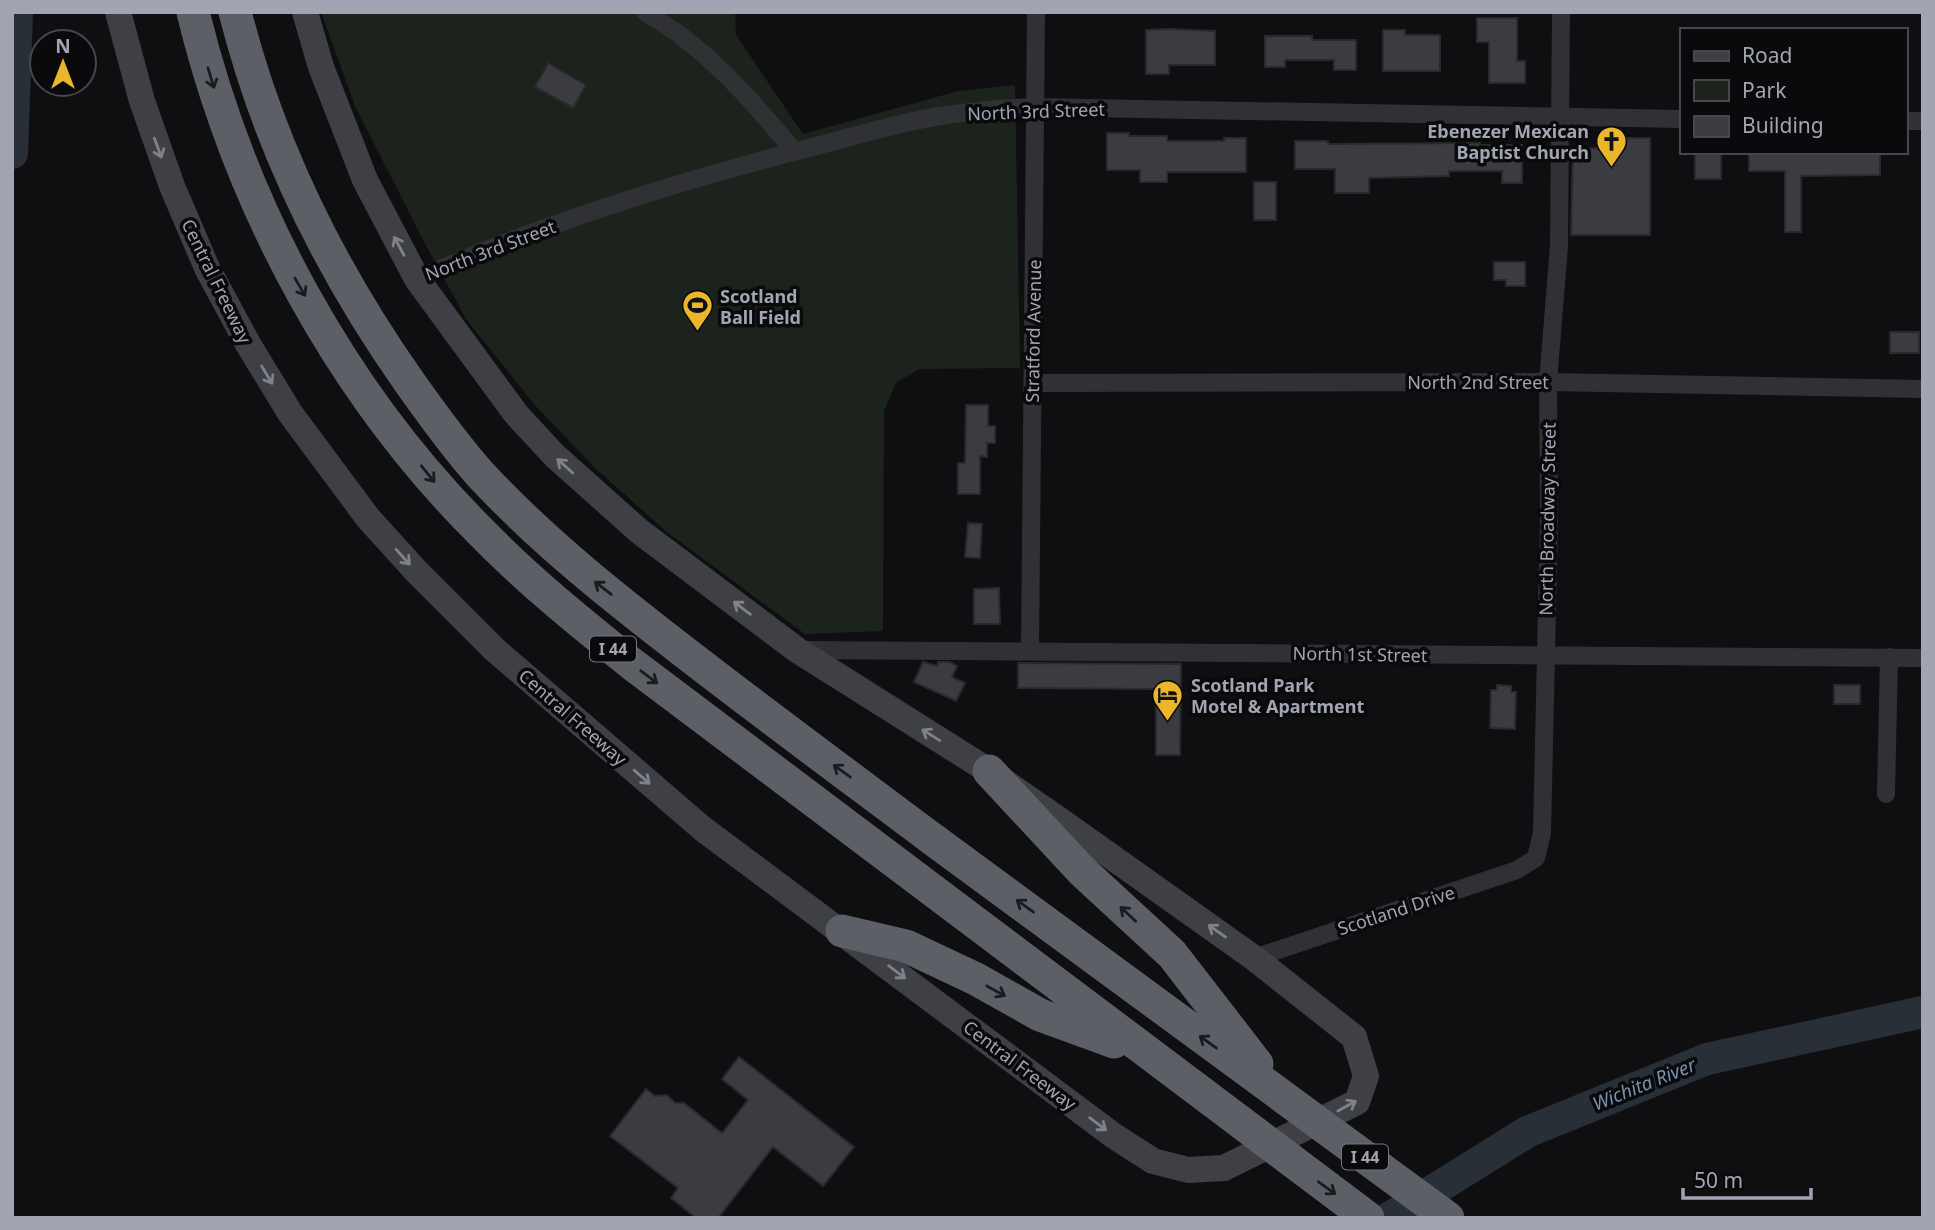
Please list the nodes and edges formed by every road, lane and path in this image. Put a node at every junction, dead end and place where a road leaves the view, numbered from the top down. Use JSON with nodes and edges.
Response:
{"nodes":[{"id":1,"x":118,"y":12,"type":"edge"},
{"id":2,"x":193,"y":12,"type":"edge"},
{"id":3,"x":235,"y":12,"type":"edge"},
{"id":4,"x":305,"y":12,"type":"edge"},
{"id":5,"x":645,"y":12,"type":"edge"},
{"id":6,"x":1036,"y":12,"type":"edge"},
{"id":7,"x":1561,"y":12,"type":"edge"},
{"id":8,"x":1035,"y":107,"type":"junction"},
{"id":9,"x":1560,"y":118,"type":"junction"},
{"id":10,"x":1680,"y":119,"type":"edge"},
{"id":11,"x":795,"y":152,"type":"junction"},
{"id":12,"x":417,"y":279,"type":"junction"},
{"id":13,"x":1548,"y":382,"type":"junction"},
{"id":14,"x":1033,"y":383,"type":"junction"},
{"id":15,"x":1923,"y":389,"type":"edge"},
{"id":16,"x":797,"y":650,"type":"junction"},
{"id":17,"x":1030,"y":650,"type":"junction"},
{"id":18,"x":1544,"y":656,"type":"junction"},
{"id":19,"x":1889,"y":657,"type":"junction"},
{"id":20,"x":1923,"y":658,"type":"edge"},
{"id":21,"x":989,"y":771,"type":"junction"},
{"id":22,"x":1886,"y":794,"type":"dead end"},
{"id":23,"x":1536,"y":858,"type":"joint"},
{"id":24,"x":842,"y":931,"type":"junction"},
{"id":25,"x":1254,"y":958,"type":"junction"},
{"id":26,"x":1147,"y":1054,"type":"junction"},
{"id":27,"x":1282,"y":1097,"type":"junction"},
{"id":28,"x":1368,"y":1218,"type":"edge"},
{"id":29,"x":1448,"y":1218,"type":"edge"}],
"edges":[{"from":1,"to":24,"type":"main road","name":"Central Freeway","one_way":true},
{"from":2,"to":26,"type":"highway","number":"I 44","one_way":true},
{"from":27,"to":3,"type":"highway","number":"I 44","one_way":true},
{"from":12,"to":4,"type":"main road","name":"Central Freeway","one_way":true},
{"from":5,"to":11,"type":"street"},
{"from":6,"to":8,"type":"street","name":"Stratford Avenue"},
{"from":7,"to":9,"type":"street","name":"North Broadway Street"},
{"from":8,"to":9,"type":"street","name":"North 3rd Street"},
{"from":8,"to":11,"type":"street","name":"North 3rd Street"},
{"from":8,"to":14,"type":"street","name":"Stratford Avenue"},
{"from":9,"to":10,"type":"street","name":"North 3rd Street"},
{"from":9,"to":13,"type":"street","name":"North Broadway Street"},
{"from":11,"to":12,"type":"street","name":"North 3rd Street"},
{"from":16,"to":12,"type":"main road","name":"Central Freeway","one_way":true},
{"from":13,"to":14,"type":"street","name":"North 2nd Street"},
{"from":13,"to":15,"type":"street","name":"North 2nd Street"},
{"from":13,"to":18,"type":"street","name":"North Broadway Street"},
{"from":14,"to":17,"type":"street","name":"Stratford Avenue"},
{"from":16,"to":17,"type":"street","name":"North 1st Street"},
{"from":21,"to":16,"type":"main road","name":"Central Freeway","one_way":true},
{"from":17,"to":18,"type":"street","name":"North 1st Street"},
{"from":18,"to":19,"type":"street","name":"North 1st Street"},
{"from":18,"to":23,"type":"street","name":"North Broadway Street"},
{"from":19,"to":20,"type":"street","name":"North 1st Street"},
{"from":19,"to":22,"type":"street"},
{"from":25,"to":21,"type":"main road","name":"Central Freeway","one_way":true},
{"from":27,"to":21,"type":"highway","one_way":true},
{"from":23,"to":25,"type":"street","name":"Scotland Drive"},
{"from":24,"to":25,"type":"main road","name":"Central Freeway","one_way":true},
{"from":24,"to":26,"type":"highway","one_way":true},
{"from":26,"to":28,"type":"highway","number":"I 44","one_way":true},
{"from":27,"to":29,"type":"highway","number":"I 44"}]}
